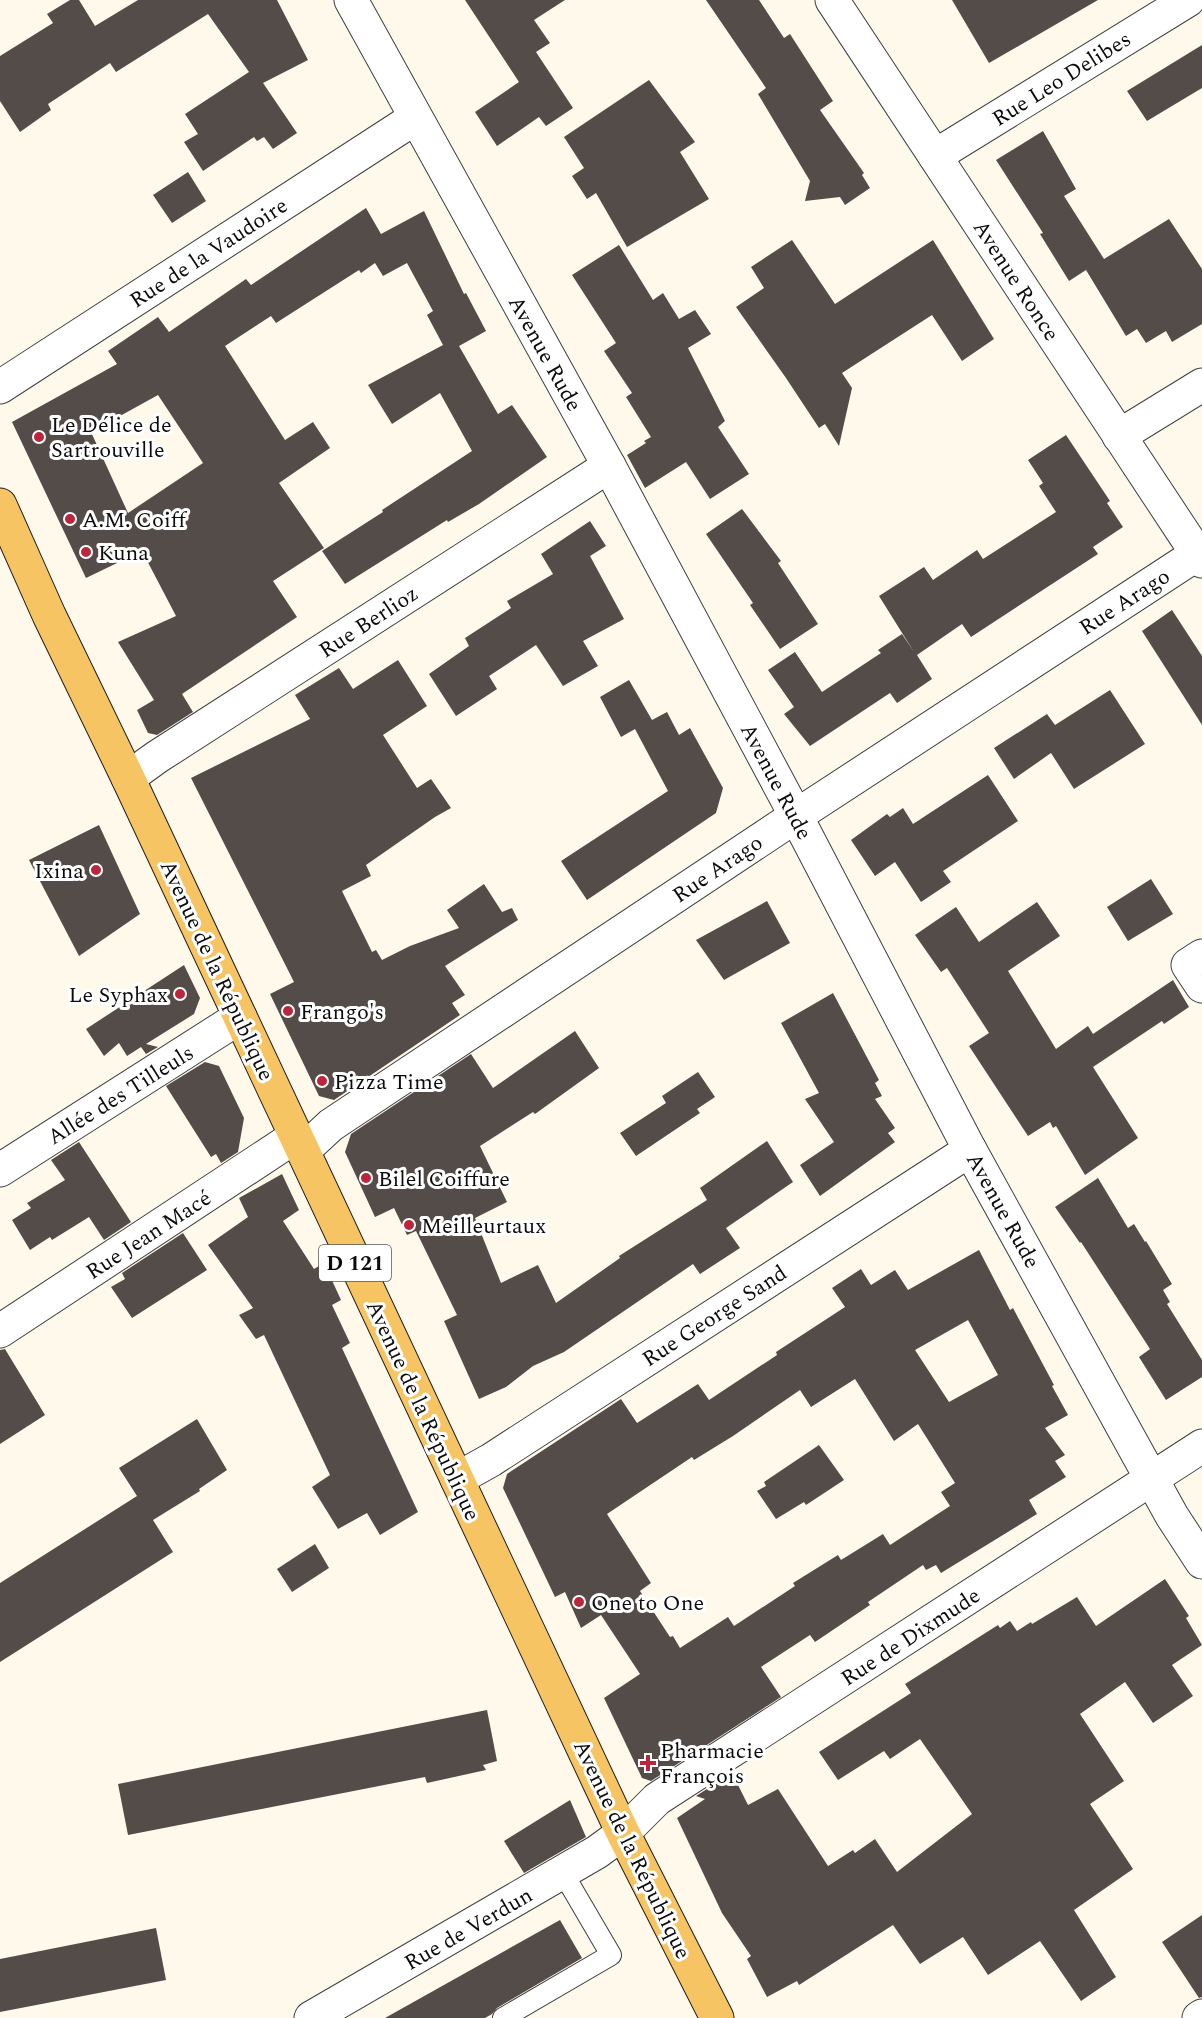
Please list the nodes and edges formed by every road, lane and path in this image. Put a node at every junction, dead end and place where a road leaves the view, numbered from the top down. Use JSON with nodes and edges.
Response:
{"nodes":[{"id":1,"x":351,"y":0,"type":"edge"},
{"id":2,"x":832,"y":0,"type":"edge"},
{"id":3,"x":1188,"y":0,"type":"edge"},
{"id":4,"x":415,"y":118,"type":"junction"},
{"id":5,"x":935,"y":156,"type":"junction"},
{"id":6,"x":1202,"y":385,"type":"edge"},
{"id":7,"x":0,"y":387,"type":"edge"},
{"id":8,"x":1119,"y":436,"type":"junction"},
{"id":9,"x":609,"y":466,"type":"junction"},
{"id":10,"x":0,"y":505,"type":"edge"},
{"id":11,"x":1200,"y":557,"type":"edge"},
{"id":12,"x":128,"y":778,"type":"junction"},
{"id":13,"x":796,"y":816,"type":"junction"},
{"id":14,"x":1202,"y":956,"type":"edge"},
{"id":15,"x":1202,"y":986,"type":"edge"},
{"id":16,"x":240,"y":1017,"type":"junction"},
{"id":17,"x":300,"y":1144,"type":"junction"},
{"id":18,"x":970,"y":1150,"type":"junction"},
{"id":19,"x":0,"y":1170,"type":"edge"},
{"id":20,"x":0,"y":1331,"type":"edge"},
{"id":21,"x":1202,"y":1446,"type":"edge"},
{"id":22,"x":457,"y":1479,"type":"junction"},
{"id":23,"x":1152,"y":1479,"type":"junction"},
{"id":24,"x":1202,"y":1562,"type":"edge"},
{"id":25,"x":623,"y":1833,"type":"junction"},
{"id":26,"x":563,"y":1873,"type":"junction"},
{"id":27,"x":311,"y":2018,"type":"edge"},
{"id":28,"x":503,"y":2018,"type":"edge"},
{"id":29,"x":717,"y":2018,"type":"edge"}],
"edges":[{"from":1,"to":4,"type":"street","name":"Avenue Rude"},
{"from":2,"to":5,"type":"street","name":"Avenue Ronce"},
{"from":3,"to":5,"type":"street","name":"Rue Leo Delibes"},
{"from":4,"to":7,"type":"street","name":"Rue de la Vaudoire"},
{"from":4,"to":9,"type":"street","name":"Avenue Rude"},
{"from":5,"to":8,"type":"street","name":"Avenue Ronce"},
{"from":6,"to":8,"type":"street"},
{"from":8,"to":11,"type":"street","name":"Avenue Ronce"},
{"from":9,"to":12,"type":"street","name":"Rue Berlioz"},
{"from":9,"to":13,"type":"street","name":"Avenue Rude"},
{"from":10,"to":12,"type":"main road","name":"Avenue de la République","number":"D 121"},
{"from":11,"to":13,"type":"street","name":"Rue Arago"},
{"from":12,"to":16,"type":"main road","name":"Avenue de la République","number":"D 121"},
{"from":13,"to":17,"type":"street","name":"Rue Arago"},
{"from":13,"to":18,"type":"street","name":"Avenue Rude"},
{"from":14,"to":15,"type":"street"},
{"from":16,"to":17,"type":"main road","name":"Avenue de la République","number":"D 121"},
{"from":16,"to":19,"type":"street","name":"Allée des Tilleuls"},
{"from":17,"to":20,"type":"street","name":"Rue Jean Macé"},
{"from":17,"to":22,"type":"main road","name":"Avenue de la République","number":"D 121"},
{"from":18,"to":22,"type":"street","name":"Rue George Sand"},
{"from":18,"to":23,"type":"street","name":"Avenue Rude"},
{"from":21,"to":23,"type":"street","name":"Rue de Dixmude"},
{"from":22,"to":25,"type":"main road","name":"Avenue de la République","number":"D 121"},
{"from":23,"to":24,"type":"street","name":"Avenue Rude"},
{"from":23,"to":25,"type":"street","name":"Rue de Dixmude"},
{"from":25,"to":26,"type":"street","name":"Rue de Verdun"},
{"from":25,"to":29,"type":"main road","name":"Avenue de la République","number":"D 121"},
{"from":26,"to":27,"type":"street","name":"Rue de Verdun"},
{"from":26,"to":28,"type":"lane"}]}
